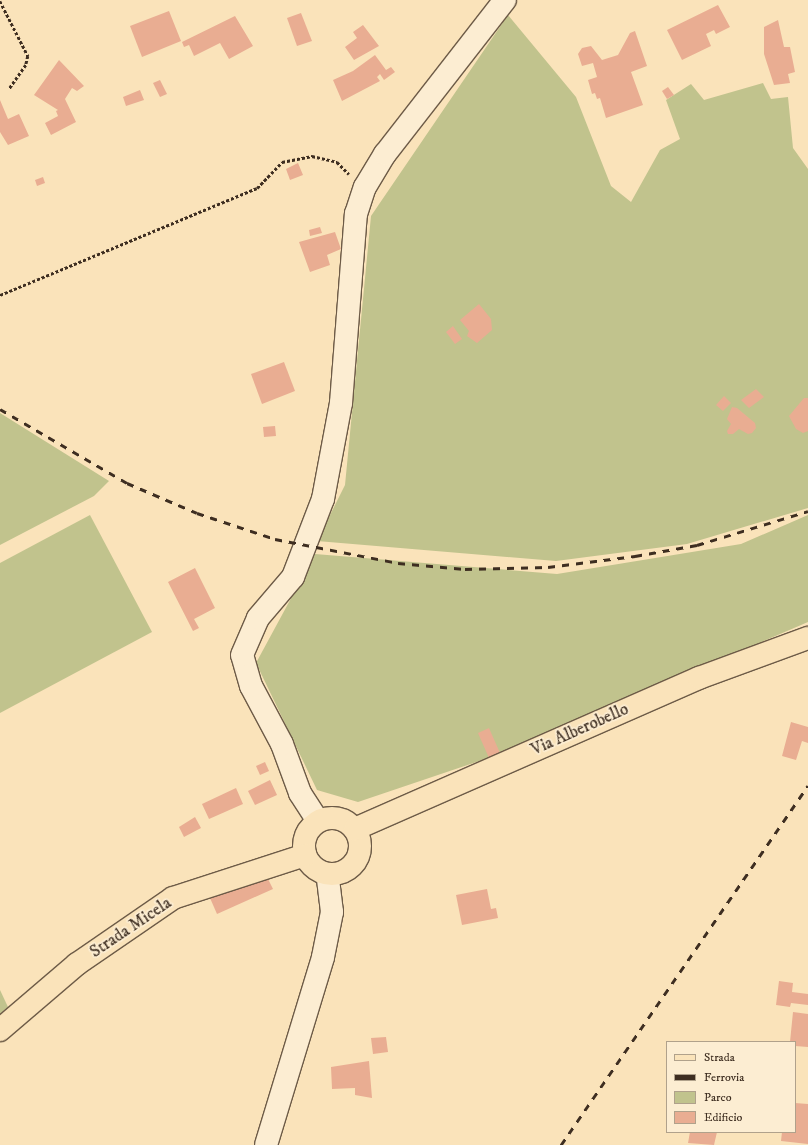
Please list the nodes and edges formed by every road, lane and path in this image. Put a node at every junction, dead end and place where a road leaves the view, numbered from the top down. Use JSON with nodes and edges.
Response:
{"nodes":[{"id":1,"x":505,"y":0,"type":"edge"},
{"id":2,"x":0,"y":2,"type":"edge"},
{"id":3,"x":9,"y":89,"type":"dead end"},
{"id":4,"x":365,"y":187,"type":"junction"},
{"id":5,"x":0,"y":295,"type":"edge"},
{"id":6,"x":808,"y":638,"type":"edge"},
{"id":7,"x":318,"y":821,"type":"junction"},
{"id":8,"x":355,"y":829,"type":"junction"},
{"id":9,"x":305,"y":855,"type":"junction"},
{"id":10,"x":327,"y":874,"type":"junction"},
{"id":11,"x":0,"y":1030,"type":"edge"},
{"id":12,"x":266,"y":1145,"type":"edge"}],
"edges":[{"from":1,"to":4,"type":"street"},
{"from":2,"to":3,"type":"path"},
{"from":4,"to":5,"type":"path"},
{"from":4,"to":7,"type":"street"},
{"from":6,"to":8,"type":"main road","name":"Via Alberobello"},
{"from":7,"to":8,"type":"main road"},
{"from":7,"to":9,"type":"main road"},
{"from":8,"to":10,"type":"main road"},
{"from":9,"to":10,"type":"main road"},
{"from":9,"to":11,"type":"main road","name":"Strada Micela"},
{"from":10,"to":12,"type":"street"}]}
